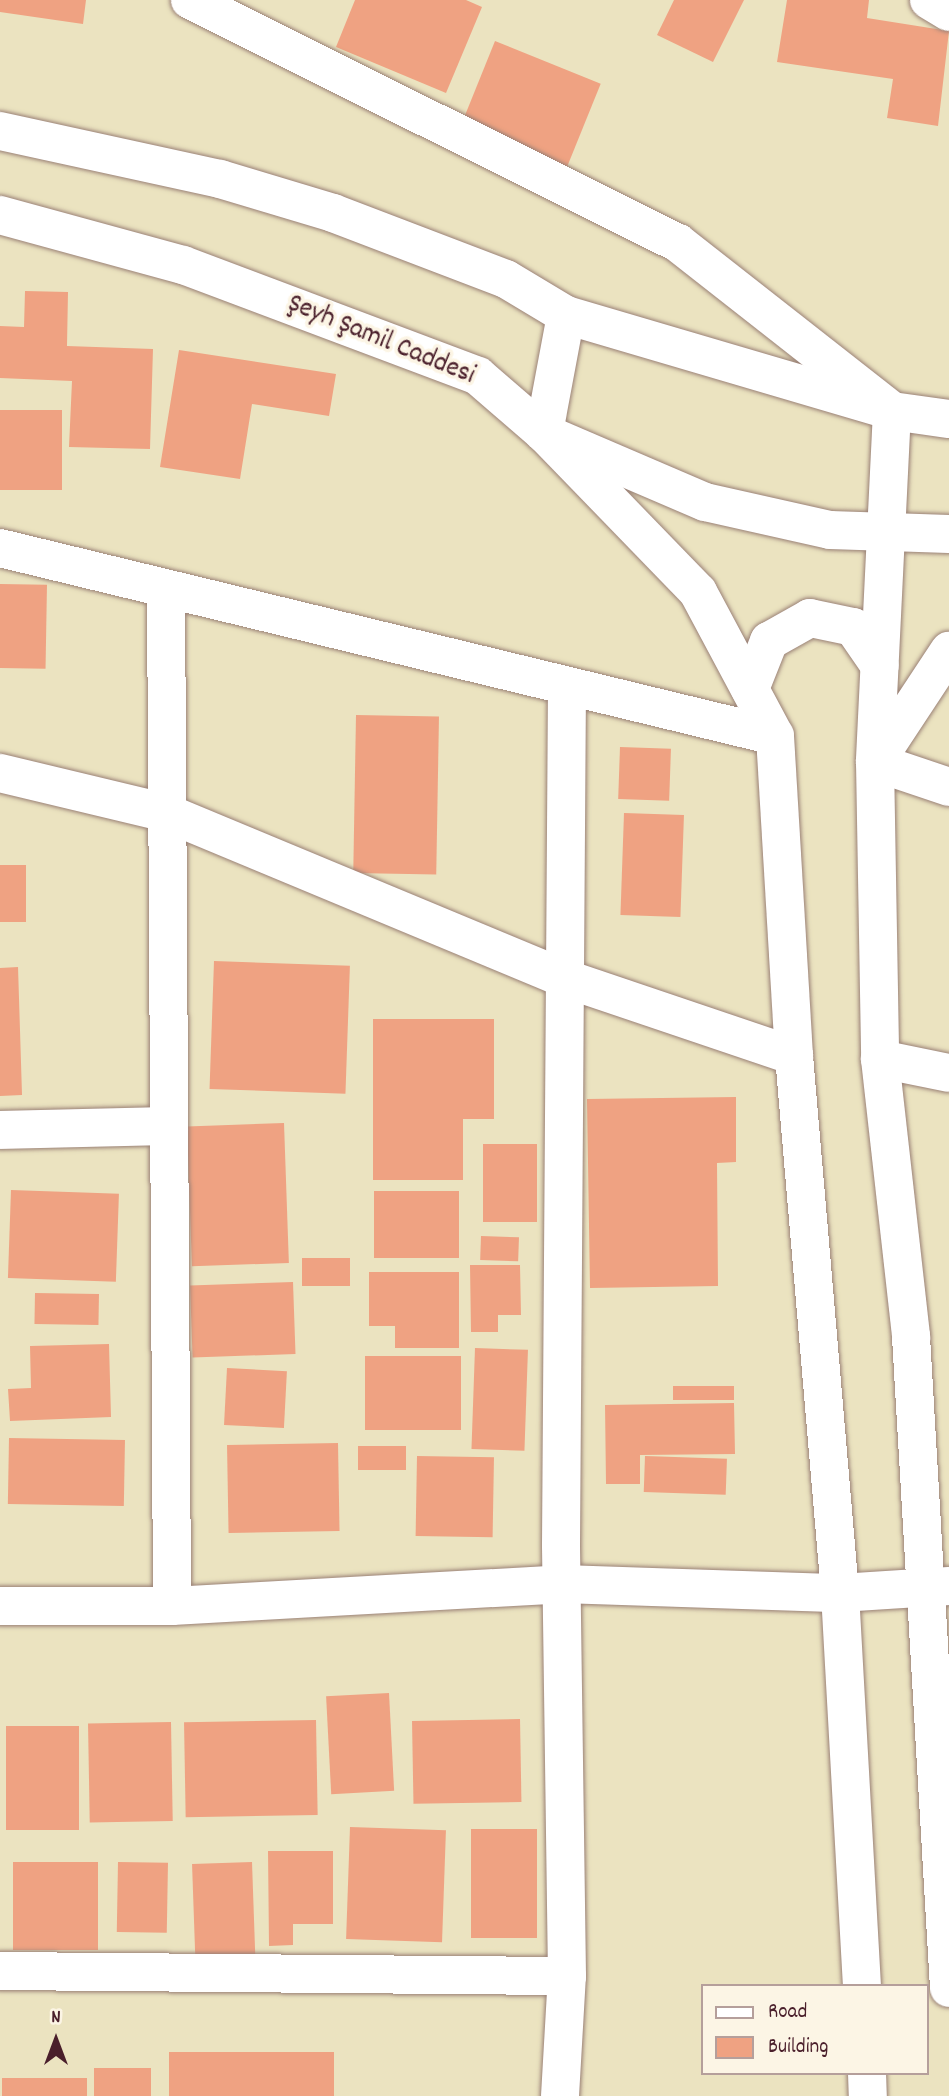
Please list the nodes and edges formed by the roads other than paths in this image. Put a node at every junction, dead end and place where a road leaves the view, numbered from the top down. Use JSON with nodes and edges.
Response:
{"nodes":[{"id":1,"x":190,"y":0,"type":"edge"},
{"id":2,"x":929,"y":0,"type":"edge"},
{"id":3,"x":949,"y":12,"type":"edge"},
{"id":4,"x":0,"y":131,"type":"edge"},
{"id":5,"x":0,"y":215,"type":"edge"},
{"id":6,"x":566,"y":315,"type":"junction"},
{"id":7,"x":892,"y":411,"type":"junction"},
{"id":8,"x":949,"y":419,"type":"edge"},
{"id":9,"x":544,"y":433,"type":"junction"},
{"id":10,"x":888,"y":532,"type":"junction"},
{"id":11,"x":949,"y":534,"type":"edge"},
{"id":12,"x":0,"y":548,"type":"edge"},
{"id":13,"x":166,"y":590,"type":"junction"},
{"id":14,"x":949,"y":651,"type":"edge"},
{"id":15,"x":880,"y":666,"type":"junction"},
{"id":16,"x":567,"y":687,"type":"junction"},
{"id":17,"x":750,"y":689,"type":"junction"},
{"id":18,"x":775,"y":737,"type":"junction"},
{"id":19,"x":876,"y":762,"type":"junction"},
{"id":20,"x":0,"y":773,"type":"edge"},
{"id":21,"x":949,"y":787,"type":"edge"},
{"id":22,"x":167,"y":813,"type":"junction"},
{"id":23,"x":561,"y":977,"type":"junction"},
{"id":24,"x":794,"y":1056,"type":"junction"},
{"id":25,"x":880,"y":1059,"type":"junction"},
{"id":26,"x":949,"y":1073,"type":"edge"},
{"id":27,"x":169,"y":1126,"type":"junction"},
{"id":28,"x":0,"y":1130,"type":"edge"},
{"id":29,"x":562,"y":1584,"type":"junction"},
{"id":30,"x":936,"y":1586,"type":"edge"},
{"id":31,"x":840,"y":1593,"type":"junction"},
{"id":32,"x":0,"y":1606,"type":"edge"},
{"id":33,"x":172,"y":1606,"type":"junction"},
{"id":34,"x":0,"y":1971,"type":"edge"},
{"id":35,"x":567,"y":1976,"type":"junction"},
{"id":36,"x":862,"y":1984,"type":"edge"},
{"id":37,"x":949,"y":1988,"type":"edge"},
{"id":38,"x":867,"y":2075,"type":"edge"},
{"id":39,"x":560,"y":2096,"type":"edge"},
{"id":40,"x":868,"y":2096,"type":"edge"}],
"edges":[{"from":1,"to":7,"type":"street"},
{"from":2,"to":3,"type":"street"},
{"from":4,"to":6,"type":"street"},
{"from":5,"to":9,"type":"street","name":"Şeyh Şamil Caddesi"},
{"from":6,"to":7,"type":"street"},
{"from":6,"to":9,"type":"street"},
{"from":7,"to":8,"type":"street"},
{"from":7,"to":10,"type":"street"},
{"from":9,"to":10,"type":"street","name":"Şeyh Şamil Caddesi"},
{"from":9,"to":17,"type":"street"},
{"from":10,"to":11,"type":"street","name":"Şeyh Şamil Caddesi"},
{"from":10,"to":15,"type":"street"},
{"from":12,"to":13,"type":"street"},
{"from":13,"to":16,"type":"street"},
{"from":13,"to":22,"type":"street"},
{"from":14,"to":19,"type":"street"},
{"from":15,"to":17,"type":"street"},
{"from":15,"to":19,"type":"street"},
{"from":16,"to":18,"type":"street"},
{"from":16,"to":23,"type":"street"},
{"from":17,"to":18,"type":"street"},
{"from":18,"to":24,"type":"street"},
{"from":19,"to":21,"type":"street"},
{"from":19,"to":25,"type":"street"},
{"from":20,"to":22,"type":"street"},
{"from":22,"to":23,"type":"street"},
{"from":22,"to":27,"type":"street"},
{"from":23,"to":24,"type":"street"},
{"from":23,"to":29,"type":"street"},
{"from":24,"to":31,"type":"street"},
{"from":25,"to":26,"type":"street"},
{"from":25,"to":30,"type":"street"},
{"from":27,"to":28,"type":"street"},
{"from":27,"to":33,"type":"street"},
{"from":29,"to":31,"type":"street"},
{"from":29,"to":33,"type":"street"},
{"from":29,"to":35,"type":"street"},
{"from":30,"to":31,"type":"street"},
{"from":30,"to":37,"type":"street"},
{"from":31,"to":36,"type":"street"},
{"from":32,"to":33,"type":"street"},
{"from":34,"to":35,"type":"street"},
{"from":35,"to":39,"type":"street"},
{"from":38,"to":40,"type":"street"}]}
